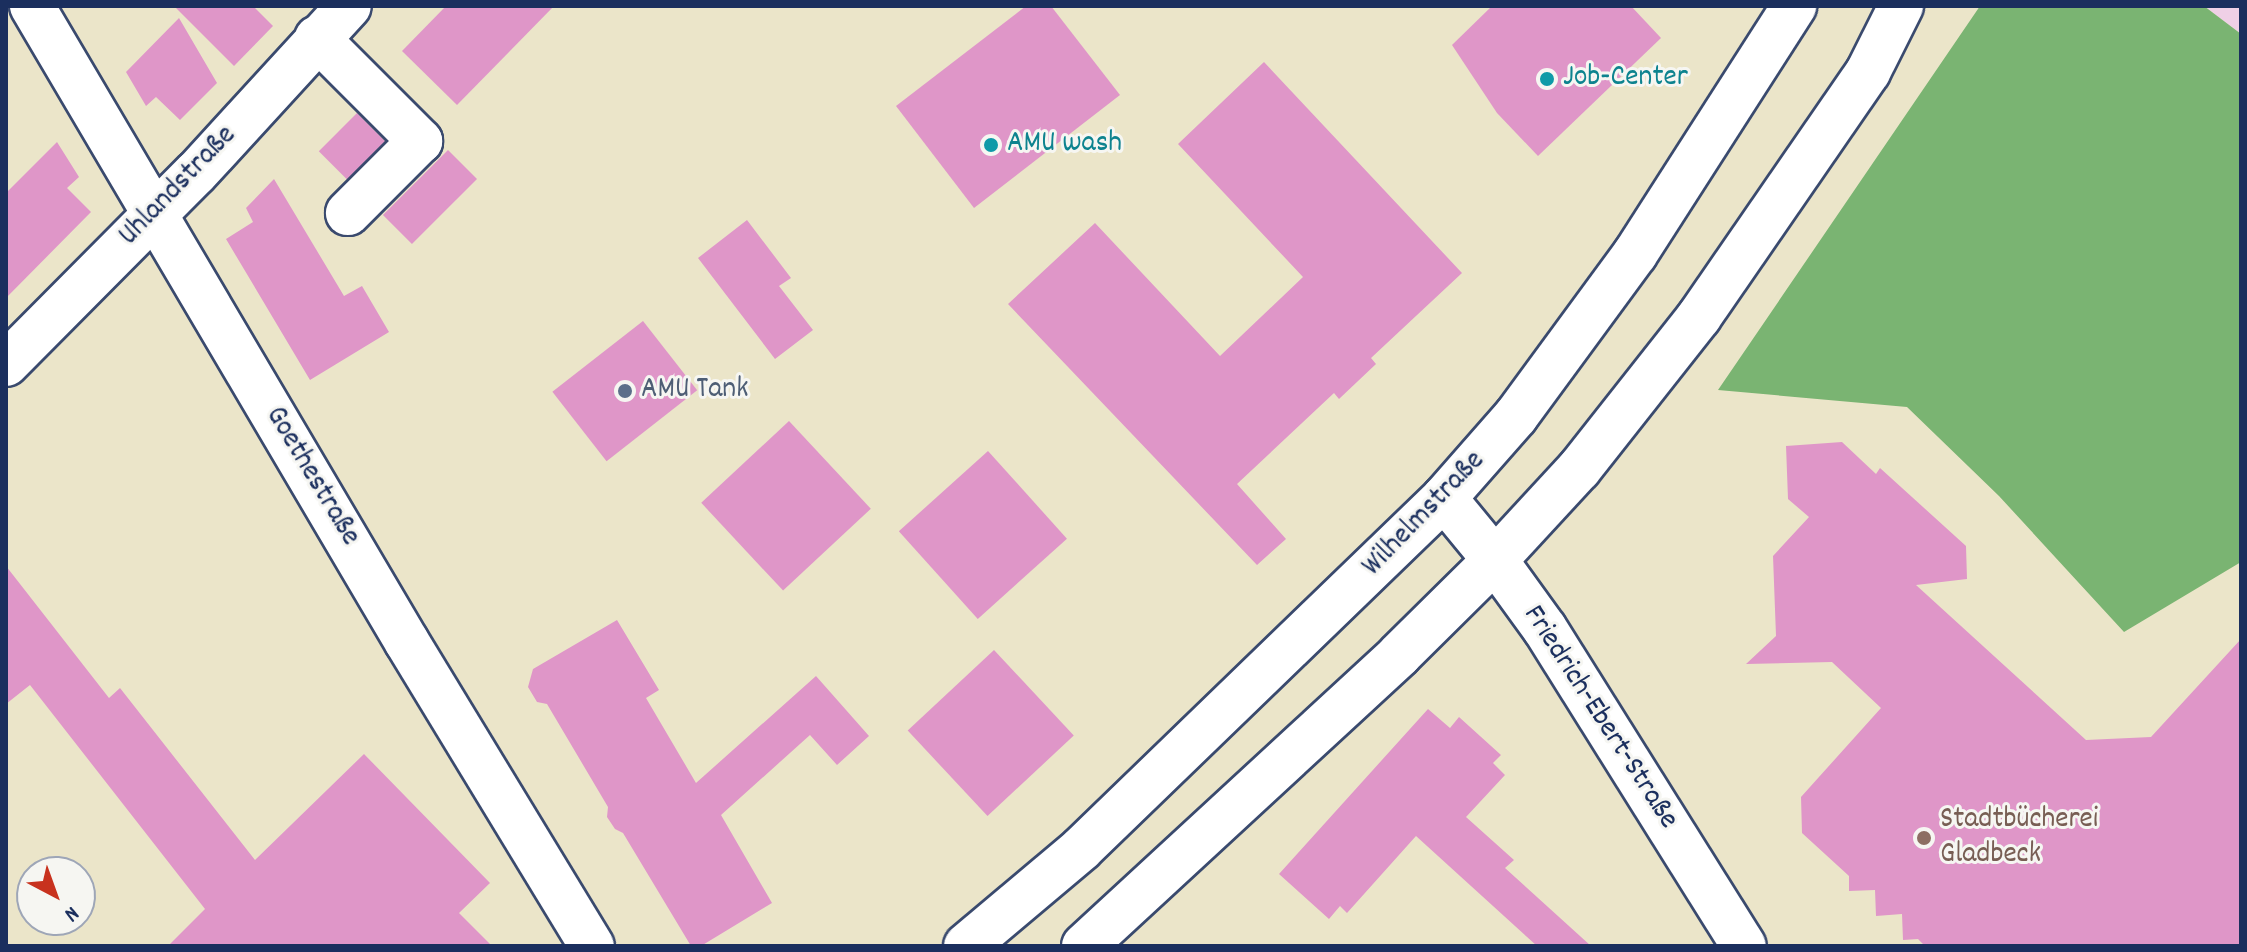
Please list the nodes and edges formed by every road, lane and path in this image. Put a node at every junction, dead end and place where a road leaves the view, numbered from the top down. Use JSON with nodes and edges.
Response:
{"nodes":[{"id":1,"x":32,"y":6,"type":"edge"},
{"id":2,"x":349,"y":6,"type":"edge"},
{"id":3,"x":1794,"y":6,"type":"edge"},
{"id":4,"x":1901,"y":6,"type":"edge"},
{"id":5,"x":317,"y":38,"type":"junction"},
{"id":6,"x":348,"y":213,"type":"dead end"},
{"id":7,"x":154,"y":214,"type":"junction"},
{"id":8,"x":6,"y":364,"type":"edge"},
{"id":9,"x":1444,"y":498,"type":"junction"},
{"id":10,"x":1495,"y":560,"type":"junction"},
{"id":11,"x":592,"y":946,"type":"edge"},
{"id":12,"x":966,"y":946,"type":"edge"},
{"id":13,"x":1084,"y":946,"type":"edge"},
{"id":14,"x":1744,"y":946,"type":"edge"}],
"edges":[{"from":1,"to":7,"type":"main road","name":"Goethestraße"},
{"from":2,"to":5,"type":"main road","name":"Uhlandstraße"},
{"from":3,"to":9,"type":"main road","name":"Wilhelmstraße"},
{"from":4,"to":10,"type":"main road"},
{"from":5,"to":6,"type":"main road"},
{"from":5,"to":7,"type":"main road","name":"Uhlandstraße"},
{"from":7,"to":8,"type":"main road","name":"Uhlandstraße"},
{"from":7,"to":11,"type":"main road","name":"Goethestraße"},
{"from":9,"to":10,"type":"main road","name":"Friedrich-Ebert-Straße"},
{"from":9,"to":12,"type":"main road","name":"Wilhelmstraße"},
{"from":10,"to":13,"type":"main road"},
{"from":10,"to":14,"type":"main road","name":"Friedrich-Ebert-Straße"}]}
